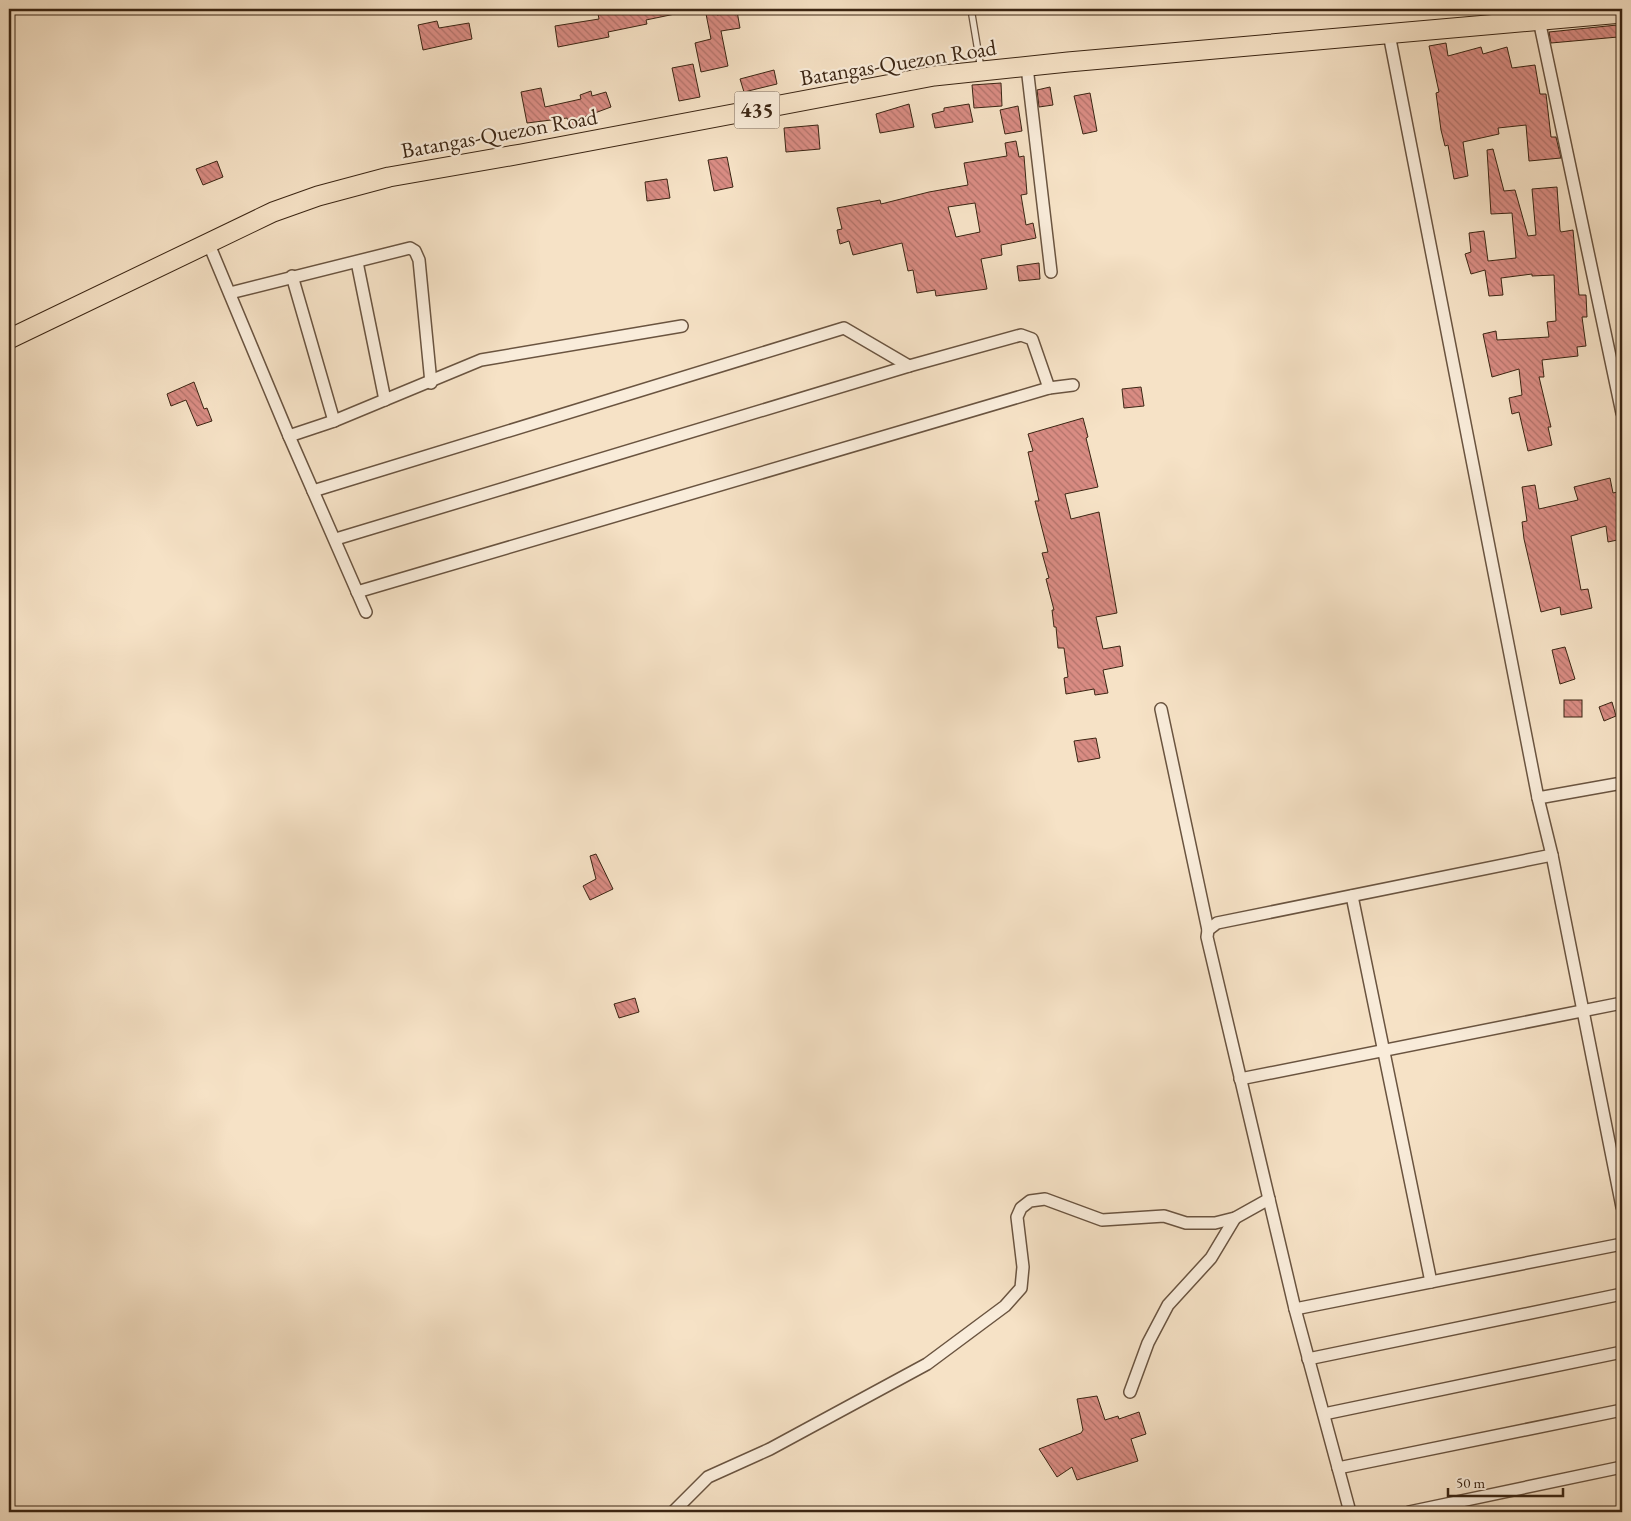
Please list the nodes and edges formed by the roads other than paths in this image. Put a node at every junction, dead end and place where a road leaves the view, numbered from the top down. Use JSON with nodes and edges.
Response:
{"nodes":[{"id":1,"x":971,"y":9,"type":"edge"},
{"id":2,"x":1622,"y":13,"type":"edge"},
{"id":3,"x":1539,"y":20,"type":"junction"},
{"id":4,"x":1389,"y":34,"type":"junction"},
{"id":5,"x":1027,"y":67,"type":"junction"},
{"id":6,"x":982,"y":71,"type":"junction"},
{"id":7,"x":208,"y":242,"type":"junction"},
{"id":8,"x":357,"y":262,"type":"junction"},
{"id":9,"x":1050,"y":272,"type":"dead end"},
{"id":10,"x":292,"y":276,"type":"junction"},
{"id":11,"x":230,"y":293,"type":"junction"},
{"id":12,"x":682,"y":326,"type":"dead end"},
{"id":13,"x":9,"y":339,"type":"edge"},
{"id":14,"x":909,"y":366,"type":"junction"},
{"id":15,"x":431,"y":383,"type":"junction"},
{"id":16,"x":1073,"y":384,"type":"dead end"},
{"id":17,"x":1049,"y":388,"type":"junction"},
{"id":18,"x":385,"y":400,"type":"junction"},
{"id":19,"x":1622,"y":413,"type":"edge"},
{"id":20,"x":334,"y":421,"type":"junction"},
{"id":21,"x":289,"y":436,"type":"junction"},
{"id":22,"x":313,"y":491,"type":"junction"},
{"id":23,"x":336,"y":539,"type":"junction"},
{"id":24,"x":357,"y":592,"type":"junction"},
{"id":25,"x":366,"y":612,"type":"dead end"},
{"id":26,"x":1162,"y":709,"type":"dead end"},
{"id":27,"x":1622,"y":782,"type":"edge"},
{"id":28,"x":1538,"y":798,"type":"junction"},
{"id":29,"x":1552,"y":855,"type":"junction"},
{"id":30,"x":1352,"y":896,"type":"junction"},
{"id":31,"x":1208,"y":930,"type":"junction"},
{"id":32,"x":1622,"y":1003,"type":"edge"},
{"id":33,"x":1583,"y":1010,"type":"junction"},
{"id":34,"x":1384,"y":1050,"type":"junction"},
{"id":35,"x":1240,"y":1078,"type":"junction"},
{"id":36,"x":1269,"y":1199,"type":"junction"},
{"id":37,"x":1622,"y":1207,"type":"edge"},
{"id":38,"x":1235,"y":1218,"type":"junction"},
{"id":39,"x":1622,"y":1244,"type":"edge"},
{"id":40,"x":1431,"y":1282,"type":"junction"},
{"id":41,"x":1622,"y":1294,"type":"edge"},
{"id":42,"x":1295,"y":1309,"type":"junction"},
{"id":43,"x":1622,"y":1352,"type":"edge"},
{"id":44,"x":1308,"y":1359,"type":"junction"},
{"id":45,"x":1130,"y":1392,"type":"dead end"},
{"id":46,"x":1622,"y":1410,"type":"edge"},
{"id":47,"x":1324,"y":1414,"type":"junction"},
{"id":48,"x":1338,"y":1468,"type":"junction"},
{"id":49,"x":1622,"y":1468,"type":"edge"},
{"id":50,"x":673,"y":1512,"type":"edge"},
{"id":51,"x":1350,"y":1512,"type":"edge"},
{"id":52,"x":1409,"y":1512,"type":"edge"}],
"edges":[{"from":1,"to":6,"type":"lane"},
{"from":2,"to":3,"type":"main road","name":"Batangas-Quezon Road","number":"435"},
{"from":3,"to":4,"type":"main road","name":"Batangas-Quezon Road","number":"435"},
{"from":3,"to":19,"type":"street"},
{"from":4,"to":5,"type":"main road","name":"Batangas-Quezon Road","number":"435"},
{"from":4,"to":28,"type":"street"},
{"from":5,"to":6,"type":"main road","name":"Batangas-Quezon Road","number":"435"},
{"from":5,"to":9,"type":"street"},
{"from":6,"to":7,"type":"main road","name":"Batangas-Quezon Road","number":"435"},
{"from":7,"to":11,"type":"street"},
{"from":7,"to":13,"type":"main road","name":"Batangas-Quezon Road","number":"435"},
{"from":8,"to":10,"type":"street"},
{"from":8,"to":15,"type":"street"},
{"from":8,"to":18,"type":"street"},
{"from":10,"to":11,"type":"street"},
{"from":10,"to":20,"type":"street"},
{"from":11,"to":21,"type":"street"},
{"from":12,"to":15,"type":"street"},
{"from":14,"to":17,"type":"street"},
{"from":14,"to":22,"type":"street"},
{"from":14,"to":23,"type":"street"},
{"from":15,"to":18,"type":"street"},
{"from":16,"to":17,"type":"street"},
{"from":17,"to":24,"type":"street"},
{"from":18,"to":20,"type":"street"},
{"from":20,"to":21,"type":"street"},
{"from":21,"to":22,"type":"street"},
{"from":22,"to":23,"type":"street"},
{"from":23,"to":24,"type":"street"},
{"from":24,"to":25,"type":"street"},
{"from":26,"to":31,"type":"street"},
{"from":27,"to":28,"type":"street"},
{"from":28,"to":29,"type":"street"},
{"from":29,"to":30,"type":"street"},
{"from":29,"to":33,"type":"street"},
{"from":30,"to":31,"type":"street"},
{"from":30,"to":34,"type":"street"},
{"from":31,"to":35,"type":"street"},
{"from":32,"to":33,"type":"street"},
{"from":33,"to":34,"type":"street"},
{"from":33,"to":37,"type":"street"},
{"from":34,"to":35,"type":"street"},
{"from":34,"to":40,"type":"street"},
{"from":35,"to":36,"type":"street"},
{"from":36,"to":38,"type":"street"},
{"from":36,"to":42,"type":"street"},
{"from":38,"to":45,"type":"street"},
{"from":38,"to":50,"type":"street"},
{"from":39,"to":40,"type":"street"},
{"from":40,"to":42,"type":"street"},
{"from":41,"to":44,"type":"street"},
{"from":42,"to":44,"type":"street"},
{"from":43,"to":47,"type":"street"},
{"from":44,"to":47,"type":"street"},
{"from":46,"to":48,"type":"street"},
{"from":47,"to":48,"type":"street"},
{"from":48,"to":51,"type":"street"},
{"from":49,"to":52,"type":"street"}]}
